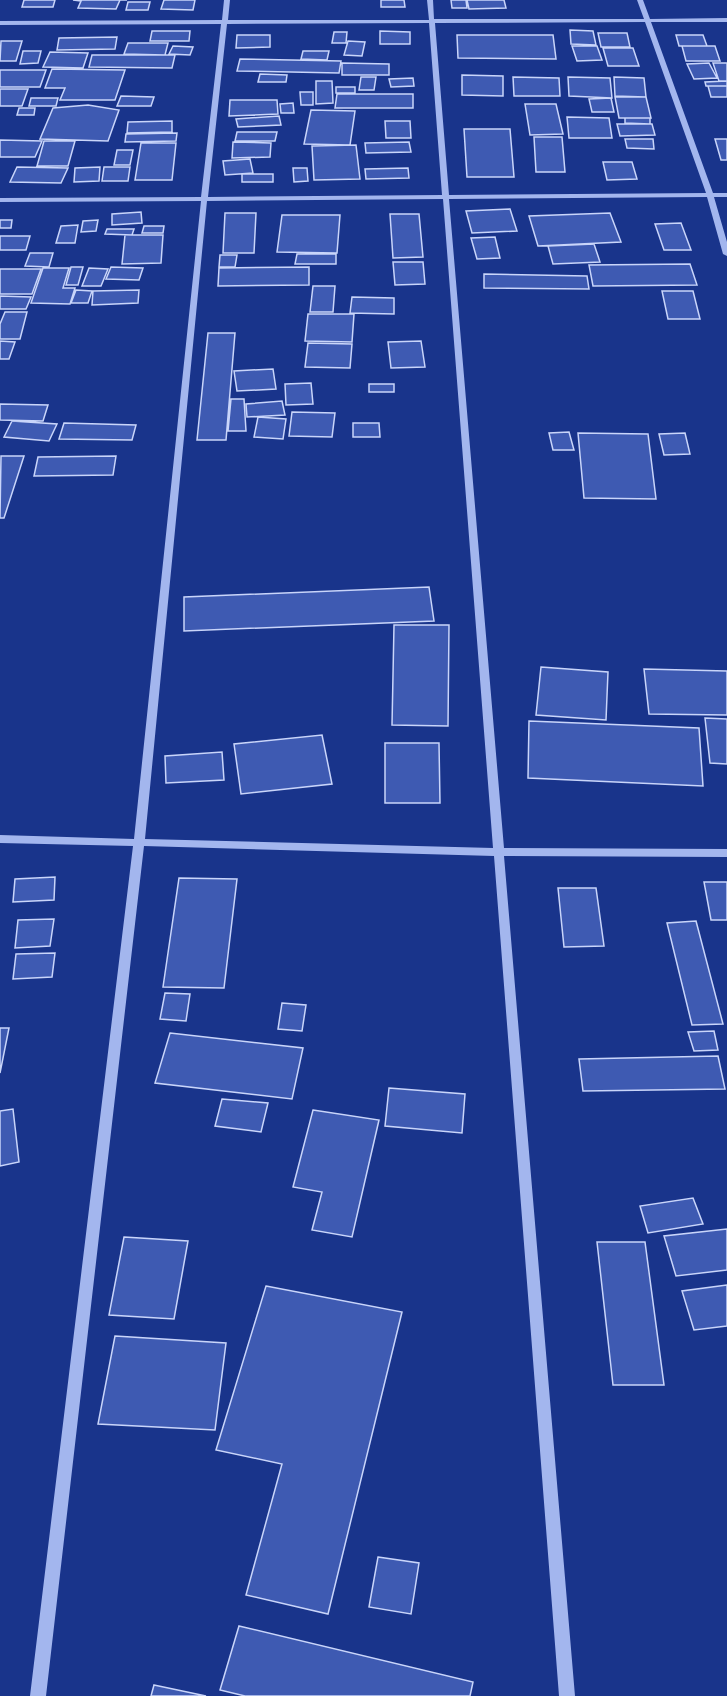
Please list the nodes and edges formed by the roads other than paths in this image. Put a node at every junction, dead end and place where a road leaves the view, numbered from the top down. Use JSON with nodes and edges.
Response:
{"nodes":[{"id":1,"x":227,"y":0,"type":"edge"},
{"id":2,"x":430,"y":0,"type":"edge"},
{"id":3,"x":640,"y":0,"type":"edge"},
{"id":4,"x":727,"y":20,"type":"edge"},
{"id":5,"x":646,"y":21,"type":"junction"},
{"id":6,"x":432,"y":22,"type":"junction"},
{"id":7,"x":0,"y":23,"type":"edge"},
{"id":8,"x":226,"y":23,"type":"junction"},
{"id":9,"x":710,"y":195,"type":"junction"},
{"id":10,"x":727,"y":195,"type":"edge"},
{"id":11,"x":448,"y":199,"type":"junction"},
{"id":12,"x":0,"y":200,"type":"edge"},
{"id":13,"x":204,"y":200,"type":"junction"},
{"id":14,"x":727,"y":254,"type":"edge"},
{"id":15,"x":0,"y":839,"type":"edge"},
{"id":16,"x":139,"y":843,"type":"junction"},
{"id":17,"x":499,"y":852,"type":"junction"},
{"id":18,"x":727,"y":853,"type":"edge"},
{"id":19,"x":38,"y":1696,"type":"edge"},
{"id":20,"x":567,"y":1696,"type":"edge"}],
"edges":[{"from":1,"to":8,"type":"street"},
{"from":2,"to":6,"type":"street"},
{"from":3,"to":5,"type":"street"},
{"from":4,"to":5,"type":"street"},
{"from":5,"to":6,"type":"street"},
{"from":5,"to":9,"type":"street"},
{"from":6,"to":8,"type":"street"},
{"from":6,"to":11,"type":"street"},
{"from":7,"to":8,"type":"street"},
{"from":8,"to":13,"type":"street"},
{"from":9,"to":10,"type":"street"},
{"from":9,"to":11,"type":"street"},
{"from":9,"to":14,"type":"street"},
{"from":11,"to":13,"type":"street"},
{"from":11,"to":17,"type":"street"},
{"from":12,"to":13,"type":"street"},
{"from":13,"to":16,"type":"street"},
{"from":15,"to":16,"type":"street"},
{"from":16,"to":17,"type":"street"},
{"from":16,"to":19,"type":"street"},
{"from":17,"to":18,"type":"street"},
{"from":17,"to":20,"type":"street"}]}
